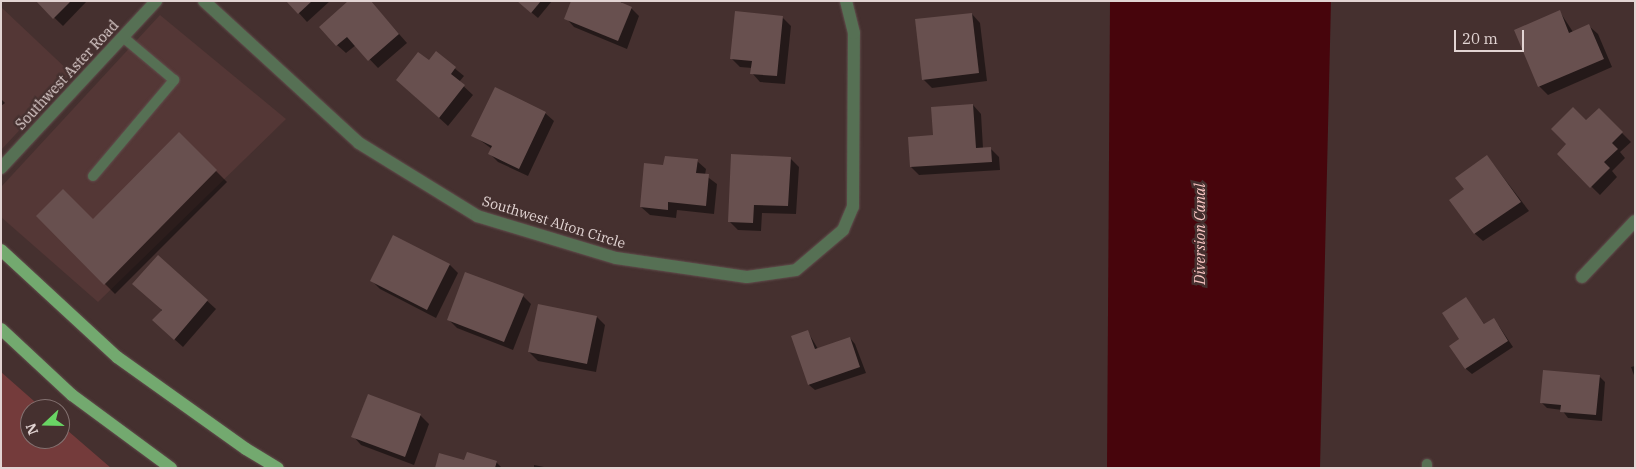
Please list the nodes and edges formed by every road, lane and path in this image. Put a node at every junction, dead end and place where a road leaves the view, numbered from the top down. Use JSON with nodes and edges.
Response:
{"nodes":[{"id":1,"x":156,"y":1,"type":"edge"},
{"id":2,"x":204,"y":1,"type":"edge"},
{"id":3,"x":846,"y":1,"type":"edge"},
{"id":4,"x":122,"y":37,"type":"junction"},
{"id":5,"x":1,"y":168,"type":"edge"},
{"id":6,"x":93,"y":176,"type":"dead end"},
{"id":7,"x":1635,"y":220,"type":"edge"},
{"id":8,"x":1,"y":250,"type":"edge"},
{"id":9,"x":1582,"y":277,"type":"dead end"},
{"id":10,"x":1,"y":328,"type":"edge"},
{"id":11,"x":171,"y":468,"type":"edge"},
{"id":12,"x":278,"y":468,"type":"edge"}],
"edges":[{"from":1,"to":4,"type":"street","name":"Southwest Aster Road"},
{"from":2,"to":3,"type":"street","name":"Southwest Alton Circle"},
{"from":4,"to":5,"type":"street","name":"Southwest Aster Road"},
{"from":4,"to":6,"type":"lane"},
{"from":7,"to":9,"type":"street"},
{"from":8,"to":12,"type":"main road"},
{"from":10,"to":11,"type":"main road"}]}
